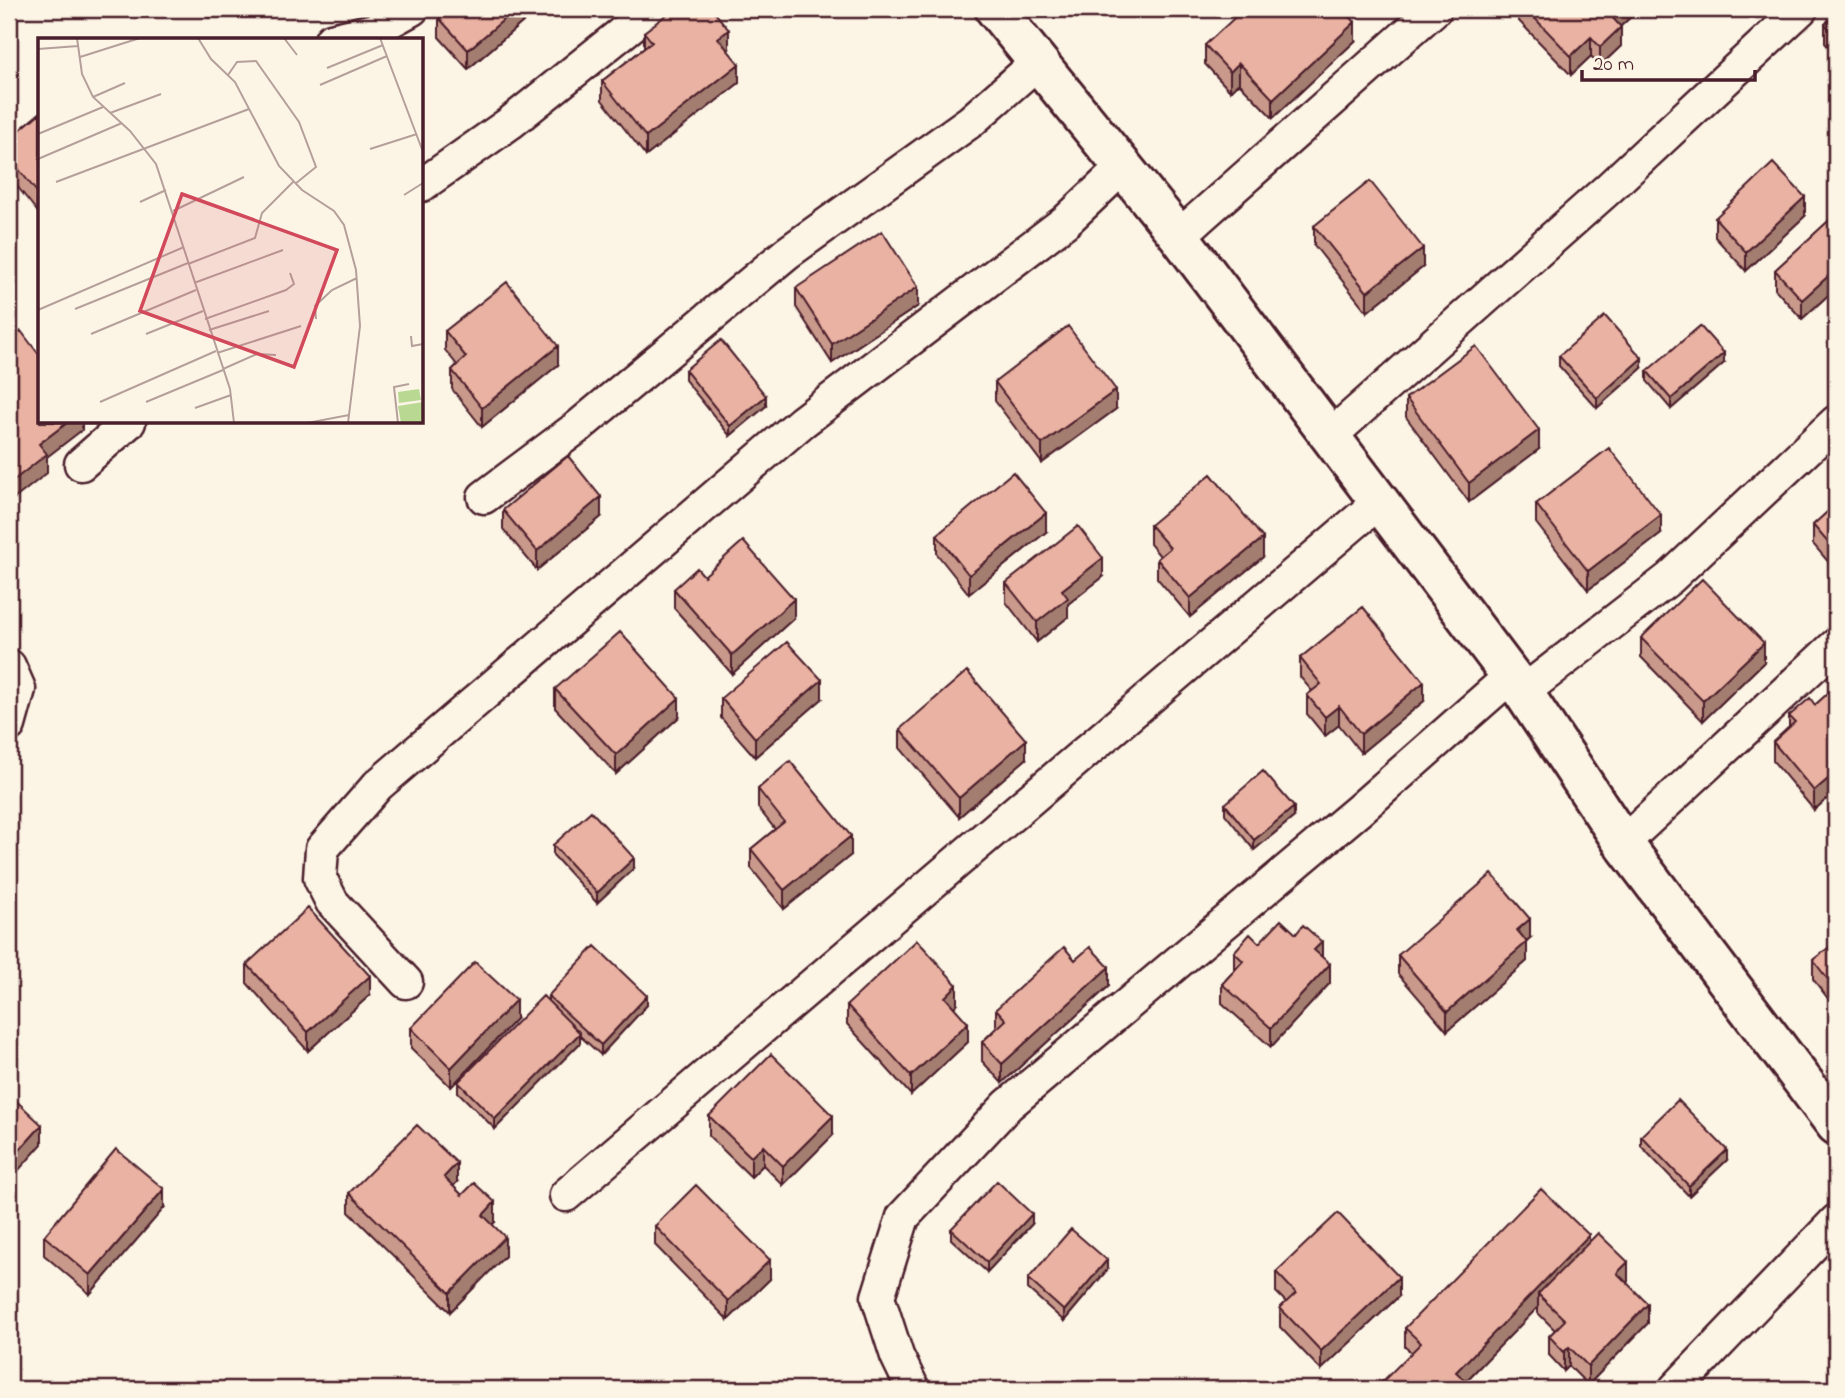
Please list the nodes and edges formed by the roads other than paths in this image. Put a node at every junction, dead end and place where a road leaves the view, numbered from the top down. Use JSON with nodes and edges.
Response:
{"nodes":[{"id":1,"x":412,"y":9,"type":"edge"},
{"id":2,"x":652,"y":9,"type":"edge"},
{"id":3,"x":995,"y":9,"type":"edge"},
{"id":4,"x":1435,"y":9,"type":"edge"},
{"id":5,"x":1801,"y":9,"type":"edge"},
{"id":6,"x":340,"y":38,"type":"edge"},
{"id":7,"x":1038,"y":62,"type":"junction"},
{"id":8,"x":1123,"y":167,"type":"junction"},
{"id":9,"x":424,"y":184,"type":"edge"},
{"id":10,"x":1179,"y":236,"type":"junction"},
{"id":11,"x":1836,"y":422,"type":"edge"},
{"id":12,"x":127,"y":424,"type":"edge"},
{"id":13,"x":1329,"y":437,"type":"junction"},
{"id":14,"x":81,"y":464,"type":"dead end"},
{"id":15,"x":484,"y":497,"type":"dead end"},
{"id":16,"x":1379,"y":502,"type":"junction"},
{"id":17,"x":1836,"y":645,"type":"edge"},
{"id":18,"x":9,"y":666,"type":"edge"},
{"id":19,"x":1517,"y":684,"type":"junction"},
{"id":20,"x":9,"y":725,"type":"edge"},
{"id":21,"x":1623,"y":843,"type":"junction"},
{"id":22,"x":406,"y":982,"type":"dead end"},
{"id":23,"x":1836,"y":1125,"type":"edge"},
{"id":24,"x":566,"y":1195,"type":"dead end"},
{"id":25,"x":1836,"y":1222,"type":"edge"},
{"id":26,"x":913,"y":1389,"type":"edge"},
{"id":27,"x":1675,"y":1389,"type":"edge"}],
"edges":[{"from":1,"to":6,"type":"lane"},
{"from":2,"to":9,"type":"lane"},
{"from":3,"to":7,"type":"street"},
{"from":4,"to":10,"type":"lane"},
{"from":5,"to":13,"type":"lane"},
{"from":7,"to":8,"type":"street"},
{"from":7,"to":15,"type":"lane"},
{"from":8,"to":10,"type":"street"},
{"from":8,"to":22,"type":"lane"},
{"from":10,"to":13,"type":"street"},
{"from":11,"to":19,"type":"lane"},
{"from":12,"to":14,"type":"lane"},
{"from":13,"to":16,"type":"street"},
{"from":16,"to":19,"type":"street"},
{"from":16,"to":24,"type":"lane"},
{"from":17,"to":21,"type":"lane"},
{"from":18,"to":20,"type":"lane"},
{"from":19,"to":21,"type":"street"},
{"from":19,"to":26,"type":"lane"},
{"from":21,"to":23,"type":"street"},
{"from":25,"to":27,"type":"lane"}]}
